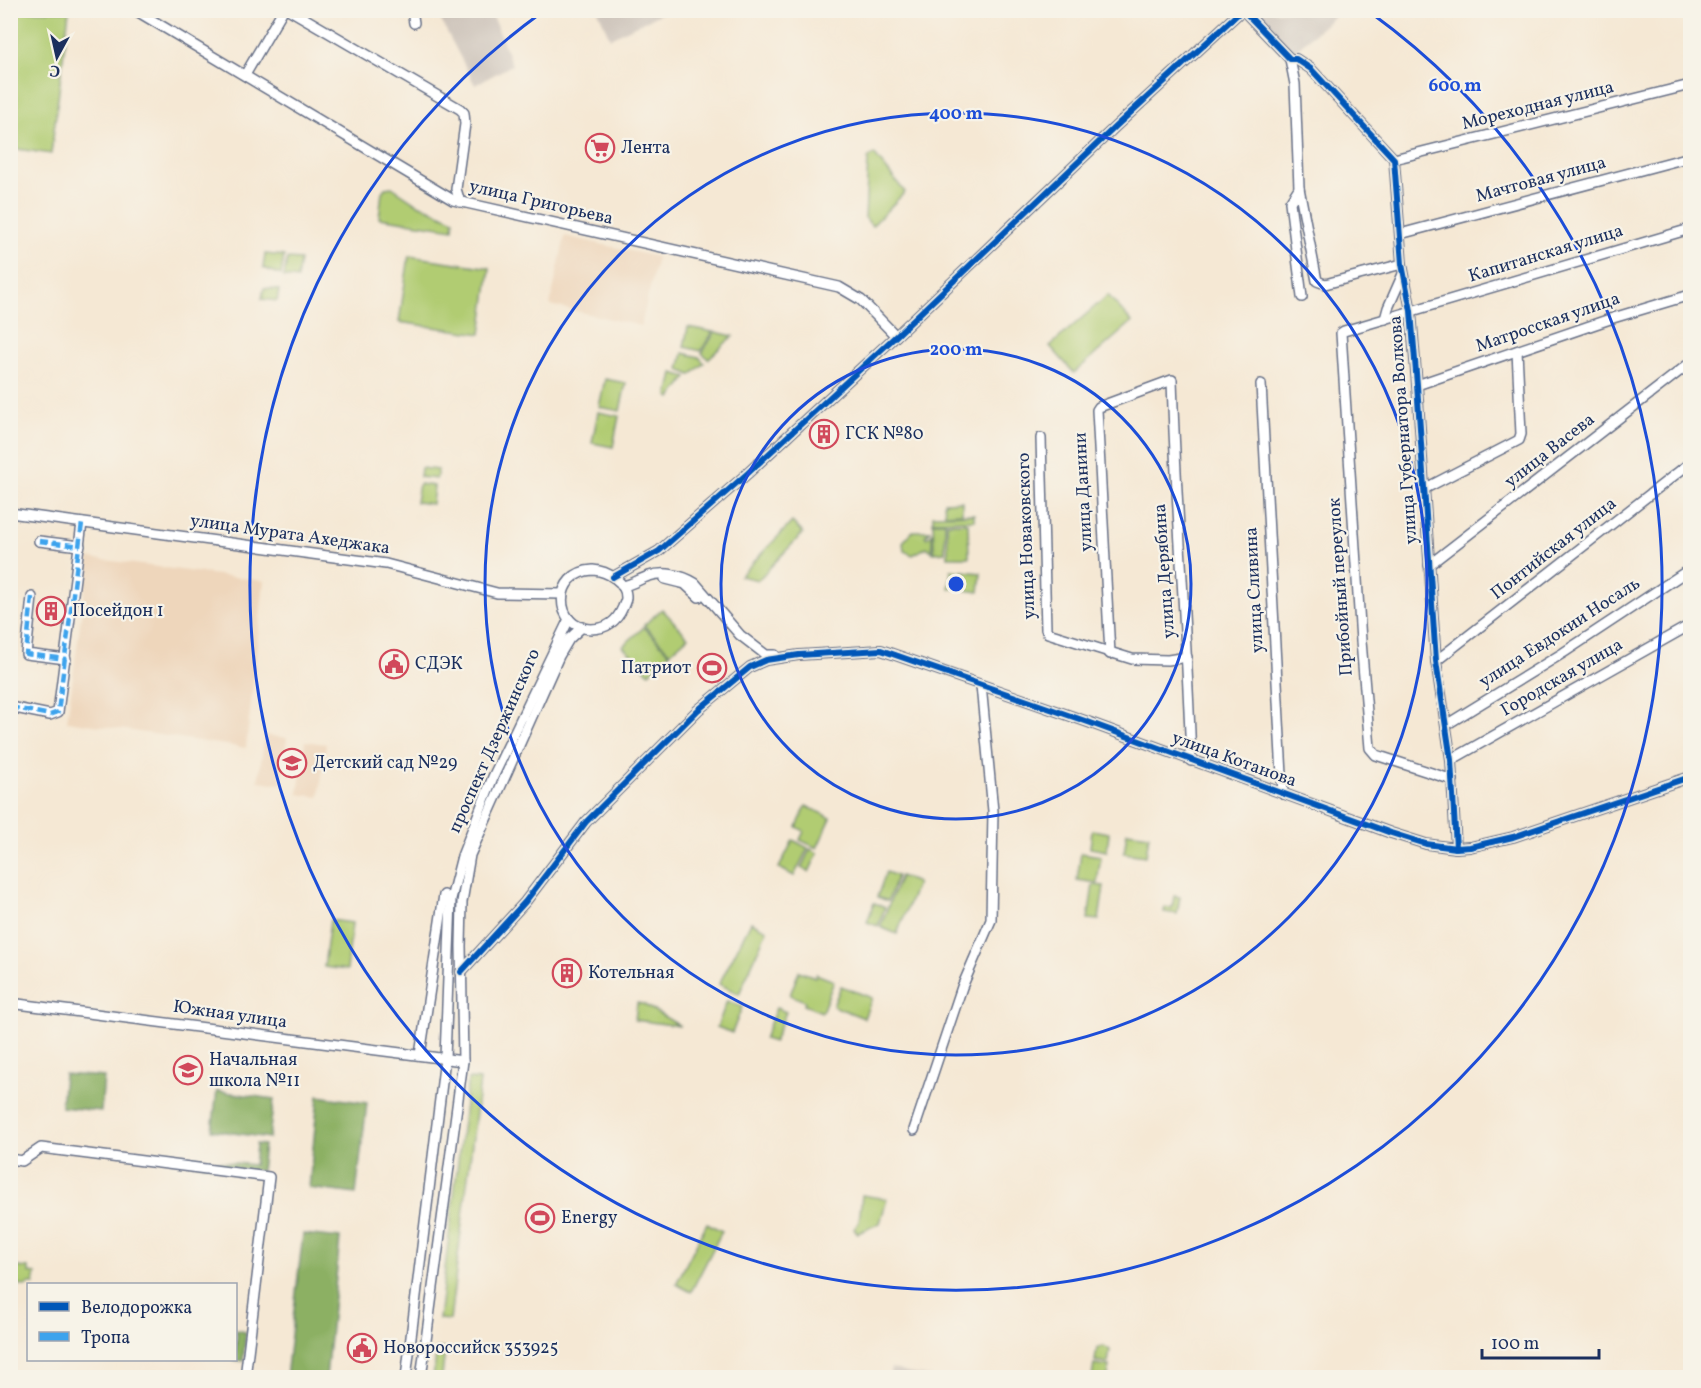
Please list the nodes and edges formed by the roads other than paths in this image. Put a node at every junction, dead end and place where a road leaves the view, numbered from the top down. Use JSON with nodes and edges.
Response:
{"nodes":[{"id":1,"x":135,"y":10,"type":"edge"},
{"id":2,"x":283,"y":10,"type":"edge"},
{"id":3,"x":290,"y":10,"type":"edge"},
{"id":4,"x":412,"y":10,"type":"edge"},
{"id":5,"x":1243,"y":10,"type":"edge"},
{"id":6,"x":414,"y":22,"type":"dead end"},
{"id":7,"x":1289,"y":58,"type":"junction"},
{"id":8,"x":245,"y":75,"type":"junction"},
{"id":9,"x":1690,"y":85,"type":"edge"},
{"id":10,"x":1690,"y":157,"type":"edge"},
{"id":11,"x":1394,"y":159,"type":"junction"},
{"id":12,"x":1299,"y":188,"type":"junction"},
{"id":13,"x":460,"y":202,"type":"junction"},
{"id":14,"x":1690,"y":229,"type":"edge"},
{"id":15,"x":1400,"y":234,"type":"junction"},
{"id":16,"x":1403,"y":268,"type":"junction"},
{"id":17,"x":1690,"y":295,"type":"edge"},
{"id":18,"x":1302,"y":297,"type":"dead end"},
{"id":19,"x":1411,"y":311,"type":"junction"},
{"id":20,"x":1386,"y":319,"type":"junction"},
{"id":21,"x":1341,"y":333,"type":"joint"},
{"id":22,"x":896,"y":336,"type":"junction"},
{"id":23,"x":1517,"y":351,"type":"junction"},
{"id":24,"x":1690,"y":363,"type":"edge"},
{"id":25,"x":1172,"y":380,"type":"joint"},
{"id":26,"x":1261,"y":384,"type":"dead end"},
{"id":27,"x":1417,"y":385,"type":"junction"},
{"id":28,"x":1041,"y":438,"type":"dead end"},
{"id":29,"x":1690,"y":463,"type":"edge"},
{"id":30,"x":1424,"y":489,"type":"junction"},
{"id":31,"x":10,"y":513,"type":"edge"},
{"id":32,"x":82,"y":523,"type":"junction"},
{"id":33,"x":39,"y":541,"type":"dead end"},
{"id":34,"x":80,"y":546,"type":"junction"},
{"id":35,"x":649,"y":558,"type":"junction"},
{"id":36,"x":1429,"y":565,"type":"junction"},
{"id":37,"x":1690,"y":569,"type":"edge"},
{"id":38,"x":656,"y":574,"type":"junction"},
{"id":39,"x":613,"y":577,"type":"junction"},
{"id":40,"x":622,"y":586,"type":"junction"},
{"id":41,"x":562,"y":594,"type":"junction"},
{"id":42,"x":32,"y":597,"type":"dead end"},
{"id":43,"x":627,"y":597,"type":"junction"},
{"id":44,"x":569,"y":619,"type":"junction"},
{"id":45,"x":1690,"y":624,"type":"edge"},
{"id":46,"x":582,"y":627,"type":"junction"},
{"id":47,"x":840,"y":651,"type":"junction"},
{"id":48,"x":754,"y":654,"type":"junction"},
{"id":49,"x":1110,"y":654,"type":"junction"},
{"id":50,"x":1187,"y":657,"type":"junction"},
{"id":51,"x":66,"y":659,"type":"junction"},
{"id":52,"x":766,"y":660,"type":"junction"},
{"id":53,"x":1436,"y":661,"type":"junction"},
{"id":54,"x":750,"y":667,"type":"junction"},
{"id":55,"x":981,"y":685,"type":"junction"},
{"id":56,"x":10,"y":707,"type":"edge"},
{"id":57,"x":1446,"y":724,"type":"junction"},
{"id":58,"x":1451,"y":760,"type":"junction"},
{"id":59,"x":1191,"y":761,"type":"junction"},
{"id":60,"x":1690,"y":777,"type":"edge"},
{"id":61,"x":1453,"y":780,"type":"junction"},
{"id":62,"x":1283,"y":794,"type":"junction"},
{"id":63,"x":1456,"y":848,"type":"junction"},
{"id":64,"x":444,"y":895,"type":"dead end"},
{"id":65,"x":461,"y":957,"type":"junction"},
{"id":66,"x":474,"y":957,"type":"junction"},
{"id":67,"x":461,"y":972,"type":"junction"},
{"id":68,"x":10,"y":1003,"type":"edge"},
{"id":69,"x":420,"y":1055,"type":"junction"},
{"id":70,"x":445,"y":1058,"type":"junction"},
{"id":71,"x":463,"y":1061,"type":"junction"},
{"id":72,"x":915,"y":1130,"type":"dead end"},
{"id":73,"x":10,"y":1159,"type":"edge"},
{"id":74,"x":245,"y":1377,"type":"edge"},
{"id":75,"x":406,"y":1377,"type":"edge"},
{"id":76,"x":422,"y":1377,"type":"edge"}],
"edges":[{"from":1,"to":8,"type":"street","name":"улица Григорьева"},
{"from":2,"to":8,"type":"street"},
{"from":3,"to":13,"type":"street"},
{"from":4,"to":6,"type":"street"},
{"from":5,"to":7,"type":"street"},
{"from":5,"to":22,"type":"street"},
{"from":7,"to":11,"type":"street"},
{"from":7,"to":12,"type":"street"},
{"from":8,"to":13,"type":"street","name":"улица Григорьева"},
{"from":9,"to":11,"type":"street","name":"Мореходная улица"},
{"from":10,"to":15,"type":"street","name":"Мачтовая улица"},
{"from":11,"to":15,"type":"street","name":"улица Губернатора Волкова"},
{"from":12,"to":16,"type":"street"},
{"from":12,"to":18,"type":"street"},
{"from":13,"to":22,"type":"street","name":"улица Григорьева"},
{"from":14,"to":19,"type":"street","name":"Капитанская улица"},
{"from":15,"to":16,"type":"street","name":"улица Губернатора Волкова"},
{"from":16,"to":19,"type":"street","name":"улица Губернатора Волкова"},
{"from":16,"to":20,"type":"street"},
{"from":17,"to":23,"type":"street","name":"Матросская улица"},
{"from":19,"to":20,"type":"street","name":"Капитанская улица"},
{"from":19,"to":27,"type":"street","name":"улица Губернатора Волкова"},
{"from":20,"to":21,"type":"street","name":"Капитанская улица"},
{"from":21,"to":61,"type":"street","name":"Прибойный переулок"},
{"from":22,"to":35,"type":"street"},
{"from":23,"to":27,"type":"street","name":"Матросская улица"},
{"from":23,"to":30,"type":"street"},
{"from":24,"to":36,"type":"street","name":"улица Васева"},
{"from":25,"to":49,"type":"street","name":"улица Данини"},
{"from":25,"to":50,"type":"street","name":"улица Дерябина"},
{"from":26,"to":62,"type":"street","name":"улица Сливина"},
{"from":27,"to":30,"type":"street","name":"улица Губернатора Волкова"},
{"from":28,"to":49,"type":"street","name":"улица Новаковского"},
{"from":29,"to":53,"type":"street","name":"Понтийская улица"},
{"from":30,"to":36,"type":"street","name":"улица Губернатора Волкова"},
{"from":31,"to":32,"type":"street","name":"улица Мурата Ахеджака"},
{"from":32,"to":34,"type":"street"},
{"from":32,"to":41,"type":"street","name":"улица Мурата Ахеджака"},
{"from":33,"to":34,"type":"street"},
{"from":34,"to":51,"type":"street"},
{"from":35,"to":38,"type":"street"},
{"from":35,"to":39,"type":"street"},
{"from":36,"to":53,"type":"street","name":"улица Губернатора Волкова"},
{"from":37,"to":57,"type":"street","name":"улица Евдокии Носаль"},
{"from":38,"to":40,"type":"street"},
{"from":38,"to":47,"type":"street"},
{"from":39,"to":40,"type":"street"},
{"from":39,"to":41,"type":"street"},
{"from":40,"to":43,"type":"street"},
{"from":41,"to":44,"type":"street"},
{"from":42,"to":51,"type":"street"},
{"from":43,"to":46,"type":"street"},
{"from":43,"to":48,"type":"street"},
{"from":44,"to":46,"type":"street"},
{"from":44,"to":70,"type":"street","name":"проспект Дзержинского"},
{"from":45,"to":58,"type":"street","name":"Городская улица"},
{"from":46,"to":65,"type":"street","name":"проспект Дзержинского"},
{"from":47,"to":52,"type":"street","name":"улица Котанова"},
{"from":47,"to":55,"type":"street","name":"улица Котанова"},
{"from":48,"to":52,"type":"street"},
{"from":48,"to":54,"type":"street"},
{"from":49,"to":50,"type":"street"},
{"from":50,"to":59,"type":"street","name":"улица Дерябина"},
{"from":51,"to":56,"type":"street"},
{"from":52,"to":54,"type":"street"},
{"from":53,"to":57,"type":"street","name":"улица Губернатора Волкова"},
{"from":54,"to":66,"type":"street"},
{"from":55,"to":59,"type":"street","name":"улица Котанова"},
{"from":55,"to":72,"type":"street"},
{"from":57,"to":58,"type":"street","name":"улица Губернатора Волкова"},
{"from":58,"to":61,"type":"street","name":"улица Губернатора Волкова"},
{"from":59,"to":62,"type":"street","name":"улица Котанова"},
{"from":60,"to":63,"type":"street","name":"улица Котанова"},
{"from":61,"to":63,"type":"street","name":"улица Губернатора Волкова"},
{"from":62,"to":63,"type":"street","name":"улица Котанова"},
{"from":64,"to":69,"type":"street"},
{"from":65,"to":66,"type":"street"},
{"from":65,"to":67,"type":"street","name":"проспект Дзержинского"},
{"from":66,"to":67,"type":"street"},
{"from":67,"to":71,"type":"street","name":"проспект Дзержинского"},
{"from":68,"to":69,"type":"street","name":"Южная улица"},
{"from":69,"to":70,"type":"street","name":"Южная улица"},
{"from":70,"to":71,"type":"street"},
{"from":70,"to":75,"type":"street","name":"проспект Дзержинского"},
{"from":71,"to":76,"type":"street","name":"проспект Дзержинского"},
{"from":73,"to":74,"type":"street"}]}
